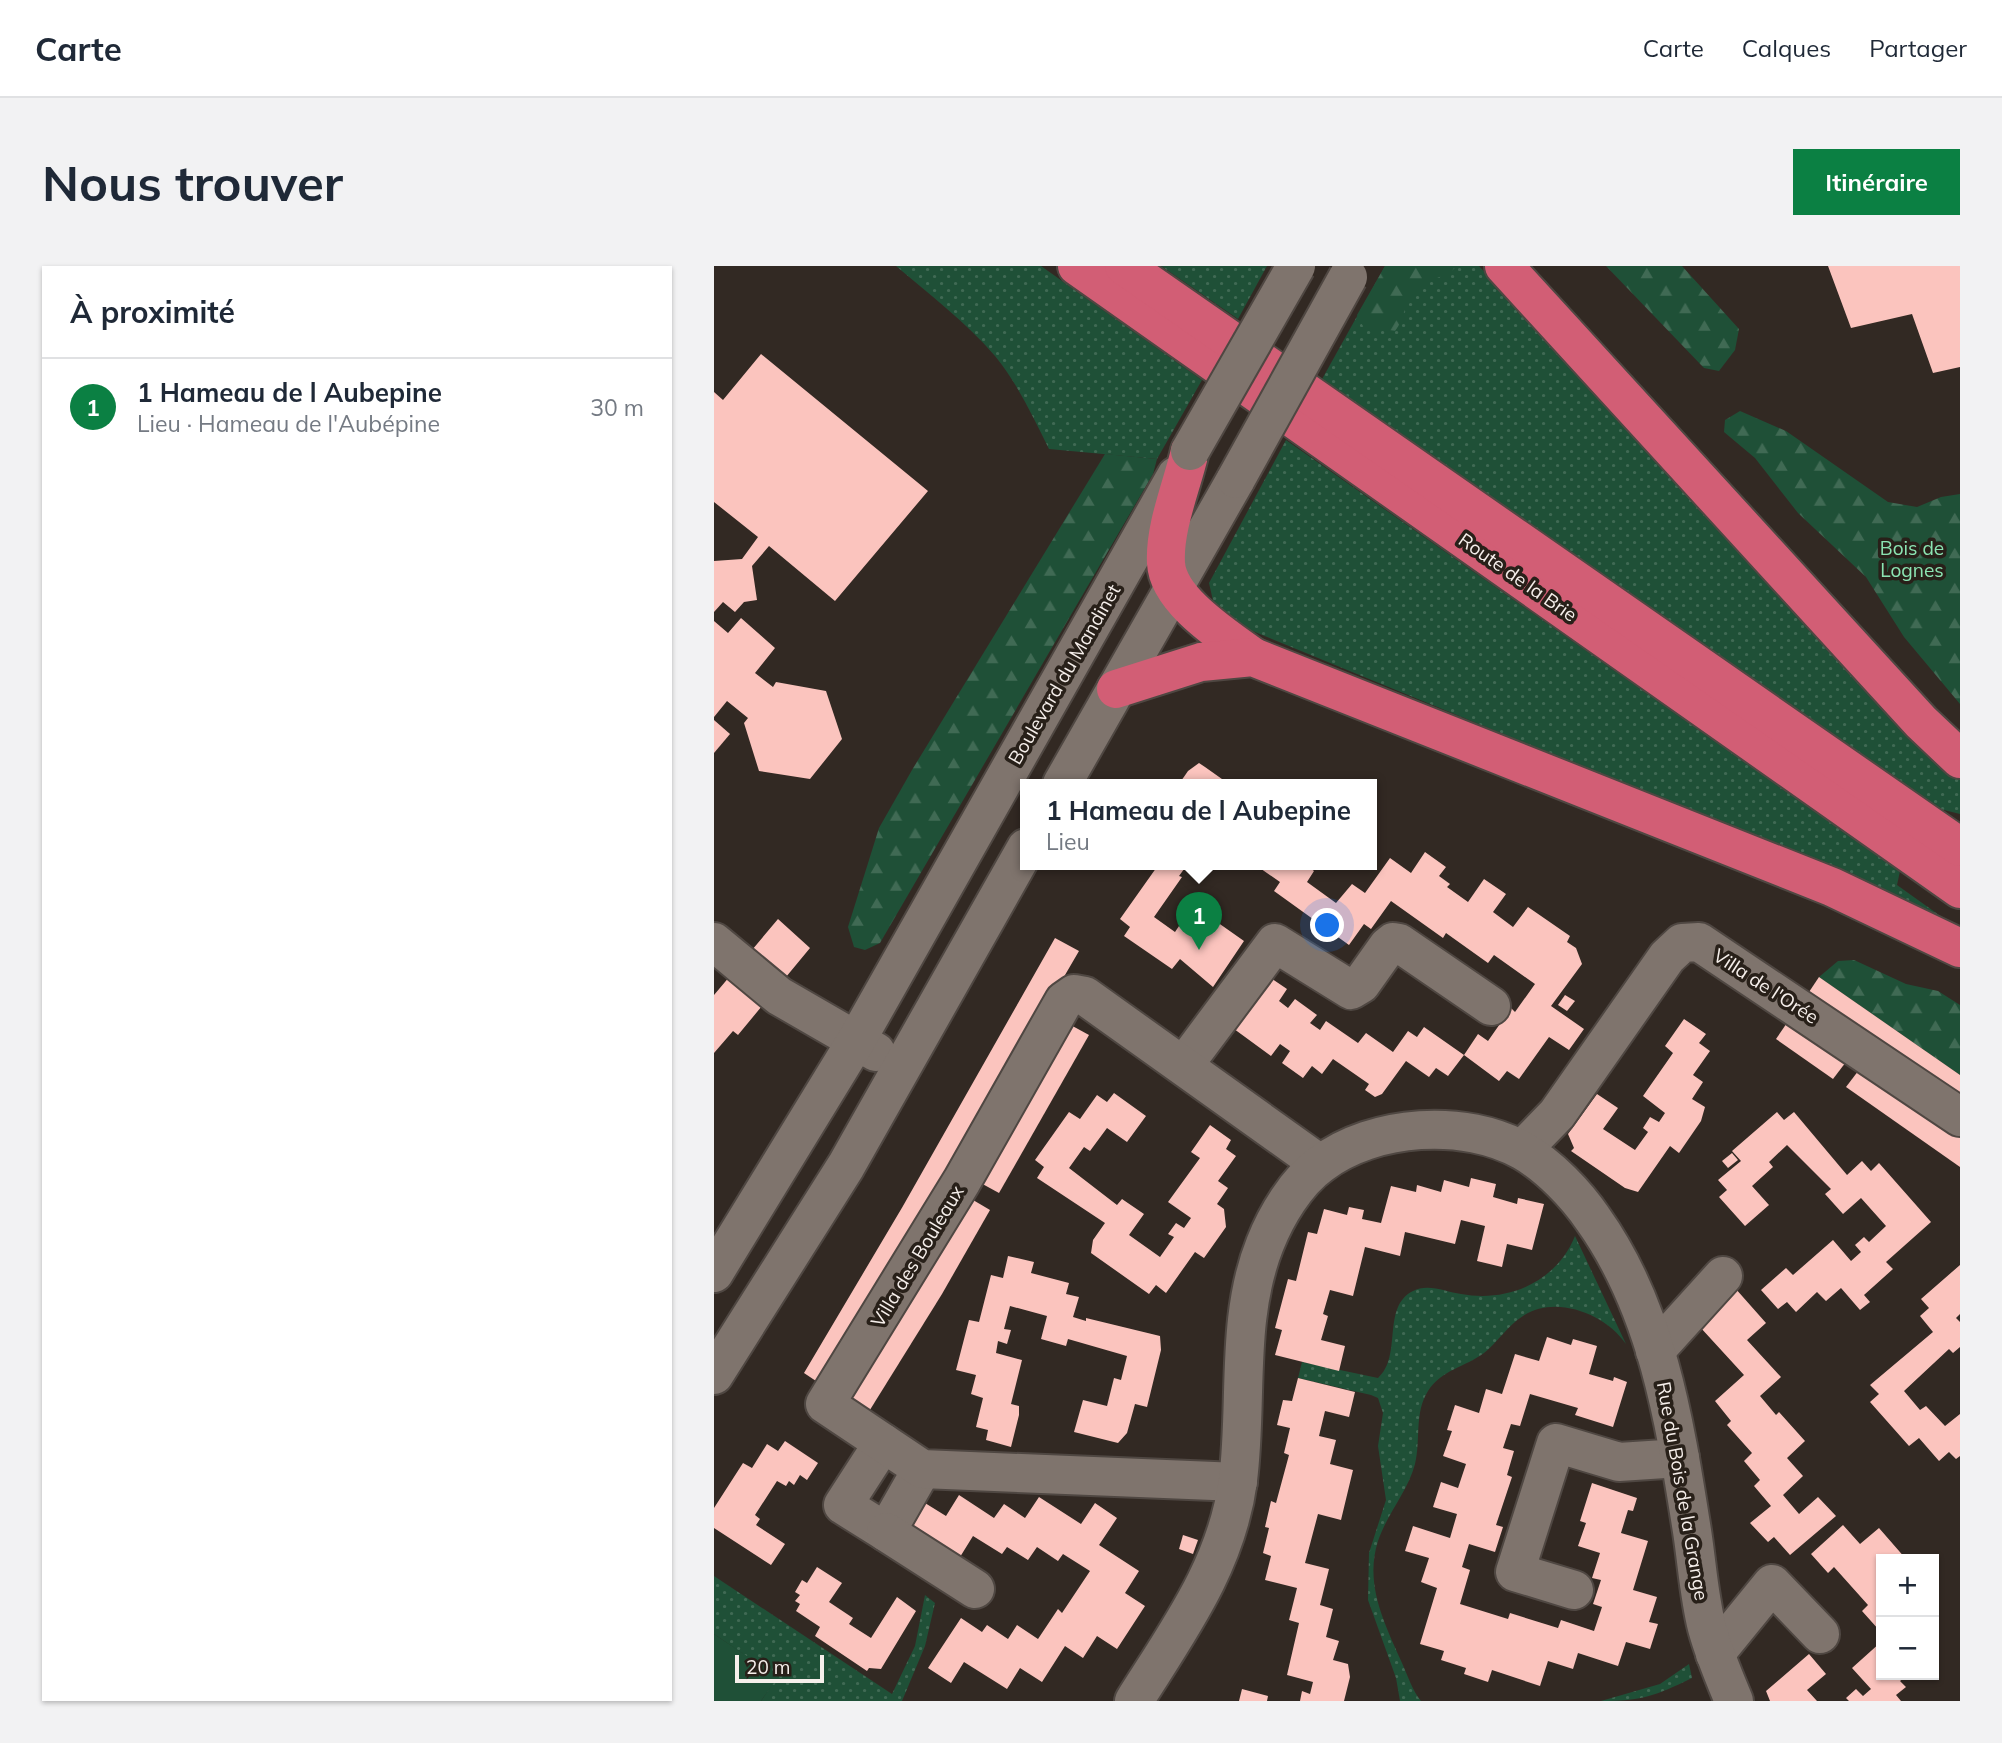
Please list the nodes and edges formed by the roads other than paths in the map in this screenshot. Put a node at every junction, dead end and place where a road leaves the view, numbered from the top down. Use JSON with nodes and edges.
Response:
{"nodes":[{"id":1,"x":1077,"y":266,"type":"edge"},
{"id":2,"x":1124,"y":266,"type":"edge"},
{"id":3,"x":1296,"y":266,"type":"edge"},
{"id":4,"x":1504,"y":266,"type":"edge"},
{"id":5,"x":1351,"y":272,"type":"edge"},
{"id":6,"x":1190,"y":451,"type":"junction"},
{"id":7,"x":1174,"y":587,"type":"junction"},
{"id":8,"x":1253,"y":657,"type":"junction"},
{"id":9,"x":1116,"y":690,"type":"junction"},
{"id":10,"x":1960,"y":759,"type":"edge"},
{"id":11,"x":1065,"y":779,"type":"edge"},
{"id":12,"x":1960,"y":847,"type":"edge"},
{"id":13,"x":1020,"y":859,"type":"edge"},
{"id":14,"x":1960,"y":888,"type":"edge"},
{"id":15,"x":714,"y":942,"type":"edge"},
{"id":16,"x":1960,"y":948,"type":"edge"},
{"id":17,"x":1491,"y":1006,"type":"dead end"},
{"id":18,"x":856,"y":1041,"type":"junction"},
{"id":19,"x":1184,"y":1065,"type":"junction"},
{"id":20,"x":903,"y":1067,"type":"junction"},
{"id":21,"x":1960,"y":1117,"type":"edge"},
{"id":22,"x":1522,"y":1150,"type":"junction"},
{"id":23,"x":1320,"y":1164,"type":"junction"},
{"id":24,"x":714,"y":1273,"type":"edge"},
{"id":25,"x":1723,"y":1276,"type":"dead end"},
{"id":26,"x":1655,"y":1351,"type":"junction"},
{"id":27,"x":714,"y":1375,"type":"edge"},
{"id":28,"x":883,"y":1443,"type":"junction"},
{"id":29,"x":1680,"y":1458,"type":"junction"},
{"id":30,"x":922,"y":1469,"type":"junction"},
{"id":31,"x":1238,"y":1482,"type":"junction"},
{"id":32,"x":886,"y":1532,"type":"junction"},
{"id":33,"x":975,"y":1589,"type":"dead end"},
{"id":34,"x":1574,"y":1590,"type":"dead end"},
{"id":35,"x":1820,"y":1634,"type":"dead end"},
{"id":36,"x":1715,"y":1654,"type":"junction"},
{"id":37,"x":1134,"y":1701,"type":"edge"},
{"id":38,"x":1734,"y":1701,"type":"edge"}],
"edges":[{"from":1,"to":14,"type":"highway","name":"Route de la Brie"},
{"from":2,"to":12,"type":"highway","name":"Route de la Brie"},
{"from":3,"to":6,"type":"street","name":"Boulevard du Mandinet","bridge":true},
{"from":4,"to":10,"type":"highway"},
{"from":5,"to":7,"type":"street","bridge":true},
{"from":6,"to":7,"type":"highway"},
{"from":6,"to":18,"type":"street","name":"Boulevard du Mandinet"},
{"from":7,"to":8,"type":"highway"},
{"from":7,"to":9,"type":"street"},
{"from":8,"to":9,"type":"highway"},
{"from":8,"to":16,"type":"highway"},
{"from":9,"to":11,"type":"street"},
{"from":13,"to":20,"type":"street"},
{"from":15,"to":18,"type":"street"},
{"from":17,"to":19,"type":"street"},
{"from":18,"to":20,"type":"street"},
{"from":18,"to":24,"type":"street","name":"Boulevard du Mandinet"},
{"from":19,"to":23,"type":"street","name":"Villa des Bouleaux"},
{"from":19,"to":28,"type":"street","name":"Villa des Bouleaux"},
{"from":20,"to":27,"type":"street"},
{"from":21,"to":22,"type":"street","name":"Villa de l'Orée"},
{"from":22,"to":23,"type":"street","name":"Rue du Bois de la Grange"},
{"from":22,"to":26,"type":"street","name":"Rue du Bois de la Grange"},
{"from":23,"to":31,"type":"street","name":"Rue du Bois de la Grange"},
{"from":25,"to":26,"type":"street"},
{"from":26,"to":29,"type":"street","name":"Rue du Bois de la Grange"},
{"from":28,"to":30,"type":"street","name":"Villa des Bouleaux"},
{"from":28,"to":32,"type":"street"},
{"from":29,"to":34,"type":"street"},
{"from":29,"to":36,"type":"street","name":"Rue du Bois de la Grange"},
{"from":30,"to":31,"type":"street"},
{"from":30,"to":32,"type":"street"},
{"from":31,"to":37,"type":"street","name":"Rue du Bois de la Grange"},
{"from":32,"to":33,"type":"street"},
{"from":35,"to":36,"type":"street"},
{"from":36,"to":38,"type":"street","name":"Rue du Bois de la Grange"}]}
